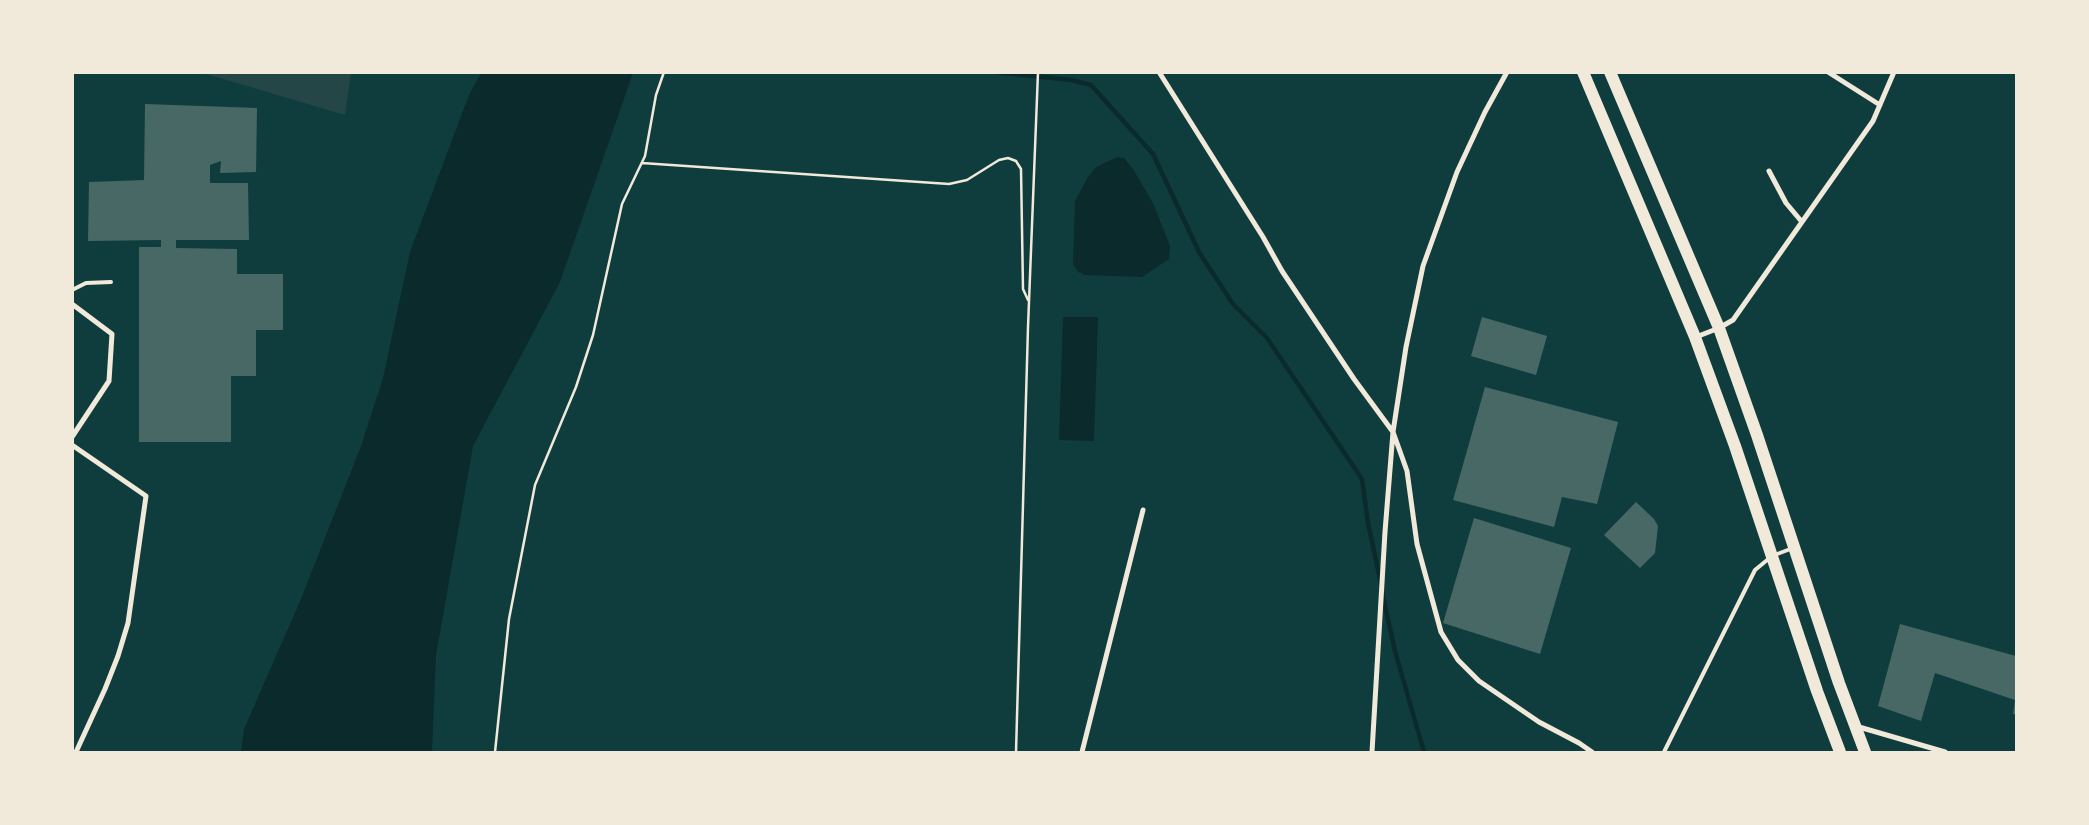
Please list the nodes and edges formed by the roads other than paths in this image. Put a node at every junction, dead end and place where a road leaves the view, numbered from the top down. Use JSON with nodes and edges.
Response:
{"nodes":[{"id":1,"x":1159,"y":72,"type":"edge"},
{"id":2,"x":1507,"y":72,"type":"edge"},
{"id":3,"x":1583,"y":72,"type":"edge"},
{"id":4,"x":1610,"y":72,"type":"edge"},
{"id":5,"x":1828,"y":72,"type":"edge"},
{"id":6,"x":1894,"y":72,"type":"edge"},
{"id":7,"x":1880,"y":105,"type":"junction"},
{"id":8,"x":1769,"y":171,"type":"dead end"},
{"id":9,"x":1802,"y":222,"type":"junction"},
{"id":10,"x":111,"y":282,"type":"dead end"},
{"id":11,"x":72,"y":290,"type":"edge"},
{"id":12,"x":72,"y":304,"type":"edge"},
{"id":13,"x":1719,"y":328,"type":"junction"},
{"id":14,"x":1695,"y":337,"type":"junction"},
{"id":15,"x":1393,"y":432,"type":"junction"},
{"id":16,"x":72,"y":438,"type":"edge"},
{"id":17,"x":72,"y":445,"type":"edge"},
{"id":18,"x":1143,"y":510,"type":"dead end"},
{"id":19,"x":1794,"y":548,"type":"junction"},
{"id":20,"x":1772,"y":556,"type":"junction"},
{"id":21,"x":1856,"y":726,"type":"junction"},
{"id":22,"x":76,"y":752,"type":"edge"},
{"id":23,"x":1082,"y":752,"type":"edge"},
{"id":24,"x":1372,"y":752,"type":"edge"},
{"id":25,"x":1592,"y":752,"type":"edge"},
{"id":26,"x":1664,"y":752,"type":"edge"},
{"id":27,"x":1840,"y":752,"type":"edge"},
{"id":28,"x":1865,"y":752,"type":"edge"},
{"id":29,"x":1945,"y":752,"type":"edge"}],
"edges":[{"from":1,"to":15,"type":"street"},
{"from":2,"to":15,"type":"street"},
{"from":3,"to":14,"type":"main road"},
{"from":4,"to":13,"type":"main road"},
{"from":5,"to":7,"type":"street"},
{"from":6,"to":7,"type":"street"},
{"from":7,"to":9,"type":"street"},
{"from":8,"to":9,"type":"street"},
{"from":9,"to":13,"type":"street"},
{"from":10,"to":11,"type":"lane"},
{"from":12,"to":16,"type":"street"},
{"from":13,"to":14,"type":"street"},
{"from":13,"to":19,"type":"main road"},
{"from":14,"to":20,"type":"main road"},
{"from":15,"to":24,"type":"street"},
{"from":15,"to":25,"type":"street"},
{"from":17,"to":22,"type":"street"},
{"from":18,"to":23,"type":"street"},
{"from":19,"to":20,"type":"lane"},
{"from":19,"to":21,"type":"main road"},
{"from":20,"to":26,"type":"lane"},
{"from":20,"to":27,"type":"main road"},
{"from":21,"to":28,"type":"main road"},
{"from":21,"to":29,"type":"street"}]}
